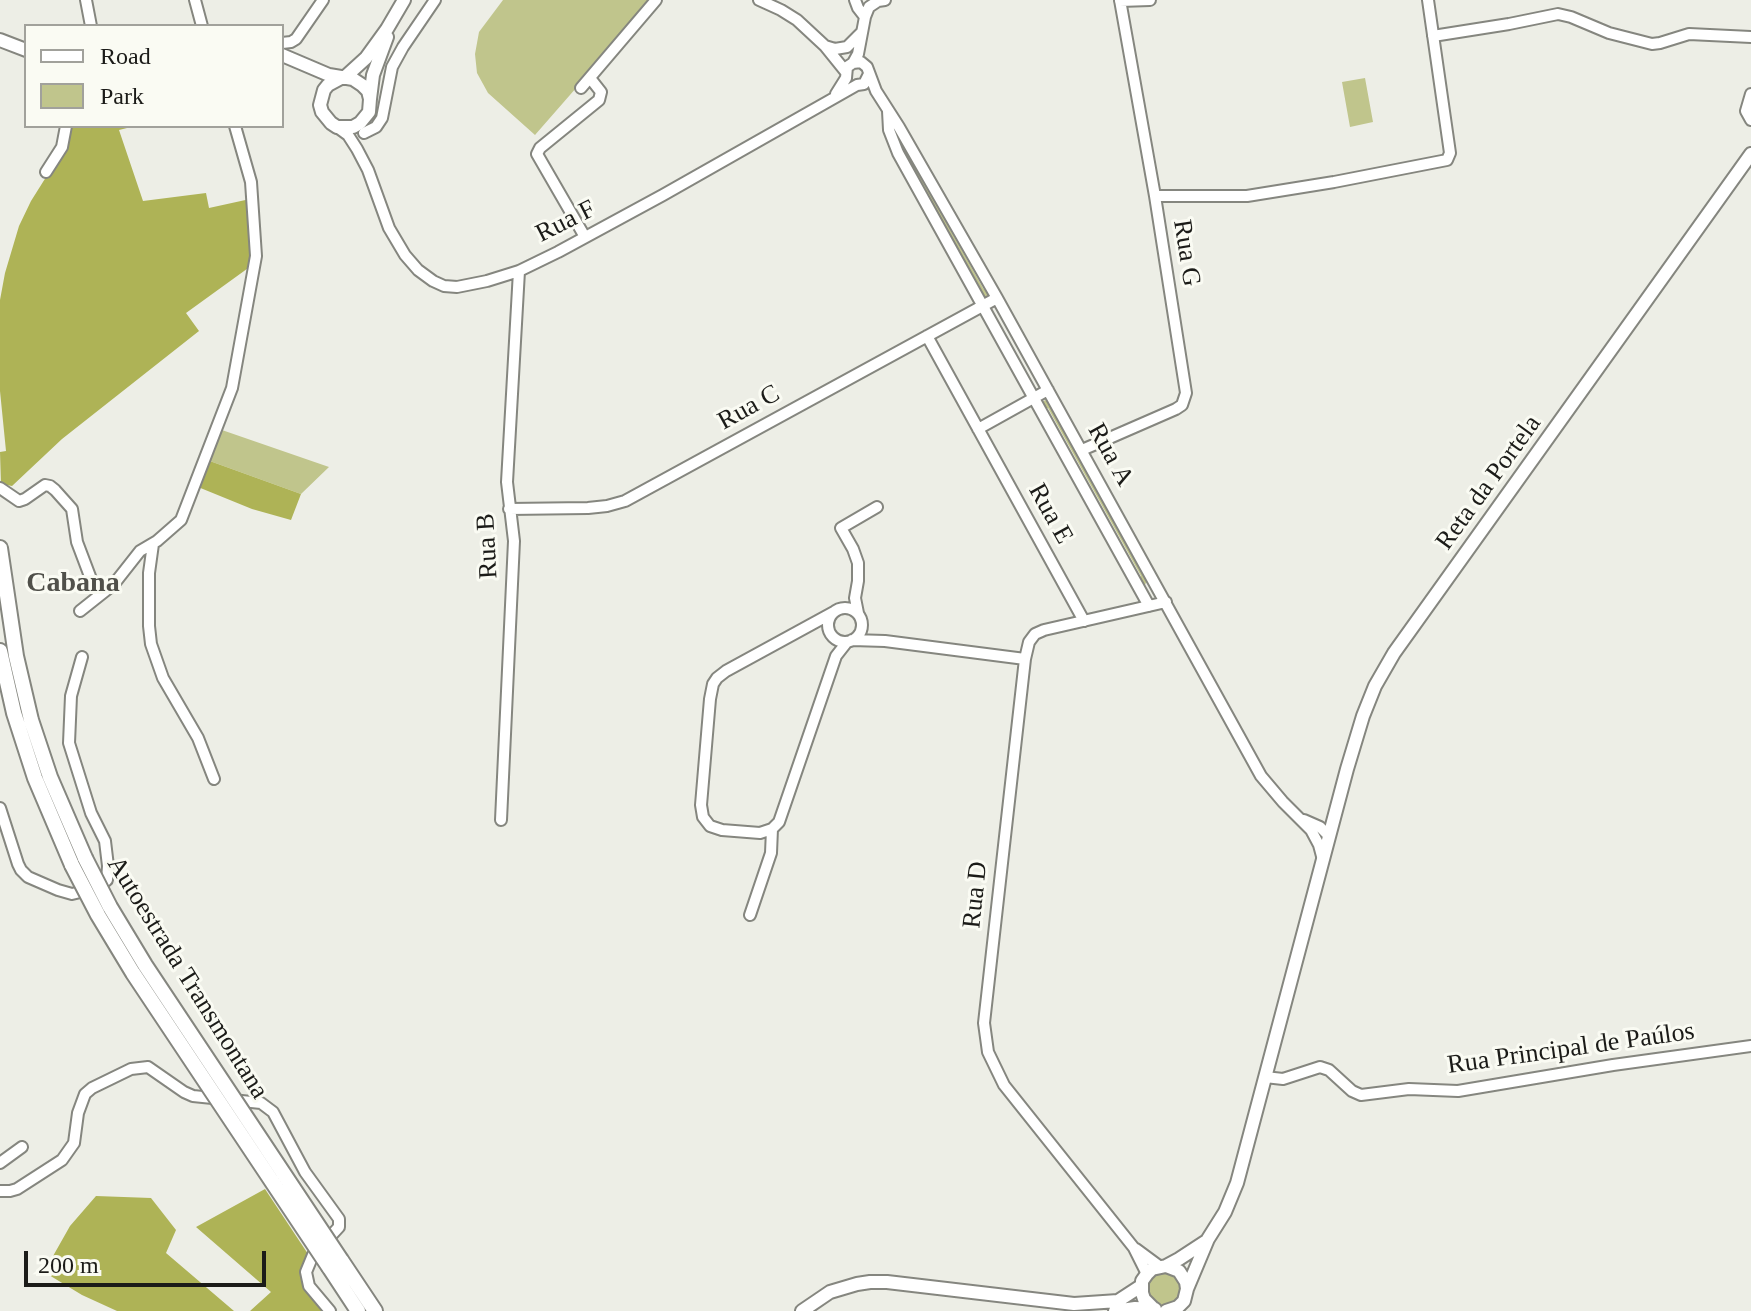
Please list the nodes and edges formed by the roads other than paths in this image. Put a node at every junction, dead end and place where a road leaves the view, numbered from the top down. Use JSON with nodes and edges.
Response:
{"nodes":[{"id":1,"x":86,"y":0,"type":"edge"},
{"id":2,"x":195,"y":0,"type":"edge"},
{"id":3,"x":323,"y":0,"type":"edge"},
{"id":4,"x":404,"y":0,"type":"edge"},
{"id":5,"x":435,"y":0,"type":"edge"},
{"id":6,"x":656,"y":0,"type":"edge"},
{"id":7,"x":759,"y":0,"type":"edge"},
{"id":8,"x":855,"y":0,"type":"edge"},
{"id":9,"x":885,"y":0,"type":"edge"},
{"id":10,"x":1120,"y":0,"type":"edge"},
{"id":11,"x":1150,"y":0,"type":"edge"},
{"id":12,"x":1428,"y":0,"type":"edge"},
{"id":13,"x":865,"y":17,"type":"junction"},
{"id":14,"x":393,"y":19,"type":"junction"},
{"id":15,"x":91,"y":24,"type":"edge"},
{"id":16,"x":201,"y":24,"type":"edge"},
{"id":17,"x":863,"y":31,"type":"junction"},
{"id":18,"x":1433,"y":36,"type":"junction"},
{"id":19,"x":1751,"y":37,"type":"edge"},
{"id":20,"x":0,"y":40,"type":"edge"},
{"id":21,"x":284,"y":42,"type":"edge"},
{"id":22,"x":825,"y":46,"type":"junction"},
{"id":23,"x":24,"y":49,"type":"edge"},
{"id":24,"x":284,"y":56,"type":"edge"},
{"id":25,"x":304,"y":65,"type":"junction"},
{"id":26,"x":849,"y":69,"type":"junction"},
{"id":27,"x":868,"y":70,"type":"junction"},
{"id":28,"x":343,"y":78,"type":"junction"},
{"id":29,"x":590,"y":78,"type":"junction"},
{"id":30,"x":859,"y":85,"type":"junction"},
{"id":31,"x":581,"y":88,"type":"dead end"},
{"id":32,"x":1751,"y":94,"type":"edge"},
{"id":33,"x":321,"y":97,"type":"junction"},
{"id":34,"x":370,"y":99,"type":"junction"},
{"id":35,"x":825,"y":104,"type":"junction"},
{"id":36,"x":888,"y":109,"type":"junction"},
{"id":37,"x":366,"y":118,"type":"junction"},
{"id":38,"x":1751,"y":120,"type":"edge"},
{"id":39,"x":337,"y":127,"type":"junction"},
{"id":40,"x":66,"y":128,"type":"edge"},
{"id":41,"x":236,"y":128,"type":"edge"},
{"id":42,"x":364,"y":133,"type":"junction"},
{"id":43,"x":1751,"y":154,"type":"edge"},
{"id":44,"x":368,"y":170,"type":"junction"},
{"id":45,"x":46,"y":172,"type":"dead end"},
{"id":46,"x":1155,"y":196,"type":"junction"},
{"id":47,"x":585,"y":237,"type":"junction"},
{"id":48,"x":519,"y":271,"type":"junction"},
{"id":49,"x":997,"y":298,"type":"junction"},
{"id":50,"x":983,"y":305,"type":"junction"},
{"id":51,"x":927,"y":336,"type":"junction"},
{"id":52,"x":1048,"y":390,"type":"junction"},
{"id":53,"x":1034,"y":398,"type":"junction"},
{"id":54,"x":978,"y":429,"type":"junction"},
{"id":55,"x":1082,"y":450,"type":"junction"},
{"id":56,"x":0,"y":488,"type":"edge"},
{"id":57,"x":877,"y":507,"type":"dead end"},
{"id":58,"x":509,"y":509,"type":"junction"},
{"id":59,"x":156,"y":542,"type":"junction"},
{"id":60,"x":0,"y":548,"type":"edge"},
{"id":61,"x":856,"y":593,"type":"junction"},
{"id":62,"x":101,"y":594,"type":"junction"},
{"id":63,"x":1166,"y":602,"type":"junction"},
{"id":64,"x":1149,"y":606,"type":"junction"},
{"id":65,"x":838,"y":610,"type":"junction"},
{"id":66,"x":80,"y":611,"type":"dead end"},
{"id":67,"x":860,"y":618,"type":"junction"},
{"id":68,"x":1084,"y":621,"type":"junction"},
{"id":69,"x":813,"y":624,"type":"junction"},
{"id":70,"x":832,"y":634,"type":"junction"},
{"id":71,"x":849,"y":641,"type":"junction"},
{"id":72,"x":885,"y":641,"type":"junction"},
{"id":73,"x":0,"y":651,"type":"edge"},
{"id":74,"x":836,"y":656,"type":"junction"},
{"id":75,"x":82,"y":657,"type":"dead end"},
{"id":76,"x":1025,"y":659,"type":"junction"},
{"id":77,"x":214,"y":779,"type":"dead end"},
{"id":78,"x":0,"y":808,"type":"edge"},
{"id":79,"x":501,"y":820,"type":"dead end"},
{"id":80,"x":1334,"y":821,"type":"junction"},
{"id":81,"x":1312,"y":827,"type":"junction"},
{"id":82,"x":772,"y":829,"type":"junction"},
{"id":83,"x":1329,"y":836,"type":"junction"},
{"id":84,"x":78,"y":861,"type":"junction"},
{"id":85,"x":1322,"y":863,"type":"junction"},
{"id":86,"x":750,"y":915,"type":"dead end"},
{"id":87,"x":1751,"y":1046,"type":"edge"},
{"id":88,"x":1265,"y":1077,"type":"junction"},
{"id":89,"x":22,"y":1147,"type":"dead end"},
{"id":90,"x":0,"y":1163,"type":"edge"},
{"id":91,"x":2,"y":1191,"type":"edge"},
{"id":92,"x":1208,"y":1239,"type":"junction"},
{"id":93,"x":1134,"y":1248,"type":"junction"},
{"id":94,"x":332,"y":1265,"type":"junction"},
{"id":95,"x":1163,"y":1266,"type":"junction"},
{"id":96,"x":1144,"y":1280,"type":"junction"},
{"id":97,"x":1186,"y":1300,"type":"edge"},
{"id":98,"x":1074,"y":1304,"type":"junction"},
{"id":99,"x":1160,"y":1310,"type":"edge"},
{"id":100,"x":330,"y":1311,"type":"edge"},
{"id":101,"x":351,"y":1311,"type":"edge"},
{"id":102,"x":358,"y":1311,"type":"edge"},
{"id":103,"x":375,"y":1311,"type":"edge"},
{"id":104,"x":802,"y":1311,"type":"edge"},
{"id":105,"x":1096,"y":1311,"type":"edge"},
{"id":106,"x":1115,"y":1311,"type":"edge"}],
"edges":[{"from":1,"to":15,"type":"street"},
{"from":2,"to":16,"type":"street"},
{"from":3,"to":21,"type":"street"},
{"from":4,"to":14,"type":"main road"},
{"from":5,"to":42,"type":"street"},
{"from":6,"to":29,"type":"street"},
{"from":7,"to":22,"type":"street"},
{"from":8,"to":13,"type":"street"},
{"from":9,"to":13,"type":"street"},
{"from":10,"to":11,"type":"street"},
{"from":10,"to":46,"type":"street","name":"Rua G"},
{"from":12,"to":18,"type":"street"},
{"from":13,"to":17,"type":"street"},
{"from":14,"to":28,"type":"main road"},
{"from":14,"to":34,"type":"main road"},
{"from":17,"to":22,"type":"street"},
{"from":17,"to":26,"type":"street"},
{"from":17,"to":27,"type":"street"},
{"from":18,"to":19,"type":"street"},
{"from":18,"to":46,"type":"street"},
{"from":20,"to":23,"type":"main road"},
{"from":22,"to":26,"type":"street"},
{"from":24,"to":25,"type":"main road"},
{"from":25,"to":28,"type":"main road"},
{"from":25,"to":33,"type":"main road"},
{"from":26,"to":27,"type":"street"},
{"from":26,"to":30,"type":"street"},
{"from":26,"to":35,"type":"street"},
{"from":27,"to":30,"type":"street"},
{"from":27,"to":36,"type":"street","name":"Rua A"},
{"from":28,"to":33,"type":"main road"},
{"from":28,"to":34,"type":"main road"},
{"from":29,"to":31,"type":"street"},
{"from":29,"to":47,"type":"street"},
{"from":30,"to":35,"type":"street","name":"Rua F"},
{"from":30,"to":36,"type":"street"},
{"from":32,"to":38,"type":"street"},
{"from":33,"to":39,"type":"main road"},
{"from":34,"to":37,"type":"main road"},
{"from":35,"to":47,"type":"street","name":"Rua F"},
{"from":36,"to":49,"type":"street","name":"Rua A"},
{"from":36,"to":50,"type":"street"},
{"from":37,"to":39,"type":"main road"},
{"from":37,"to":42,"type":"street"},
{"from":39,"to":44,"type":"street"},
{"from":40,"to":45,"type":"street"},
{"from":41,"to":59,"type":"street"},
{"from":42,"to":44,"type":"street"},
{"from":43,"to":80,"type":"main road","name":"Reta da Portela"},
{"from":44,"to":48,"type":"street","name":"Rua F"},
{"from":46,"to":55,"type":"street","name":"Rua G"},
{"from":47,"to":48,"type":"street","name":"Rua F"},
{"from":48,"to":58,"type":"street","name":"Rua B"},
{"from":49,"to":50,"type":"street","name":"Rua C"},
{"from":49,"to":52,"type":"street","name":"Rua A"},
{"from":50,"to":51,"type":"street","name":"Rua C"},
{"from":50,"to":53,"type":"street"},
{"from":51,"to":54,"type":"street","name":"Rua E"},
{"from":51,"to":58,"type":"street","name":"Rua C"},
{"from":52,"to":53,"type":"street"},
{"from":52,"to":55,"type":"street","name":"Rua A"},
{"from":53,"to":54,"type":"street"},
{"from":53,"to":64,"type":"street"},
{"from":54,"to":68,"type":"street","name":"Rua E"},
{"from":55,"to":63,"type":"street","name":"Rua A"},
{"from":56,"to":62,"type":"street"},
{"from":57,"to":61,"type":"street"},
{"from":58,"to":79,"type":"street","name":"Rua B"},
{"from":59,"to":62,"type":"street"},
{"from":59,"to":77,"type":"street"},
{"from":60,"to":84,"type":"highway","name":"Autoestrada Transmontana"},
{"from":61,"to":65,"type":"street"},
{"from":61,"to":67,"type":"street"},
{"from":62,"to":66,"type":"street"},
{"from":63,"to":64,"type":"street"},
{"from":63,"to":81,"type":"street","name":"Rua A"},
{"from":64,"to":68,"type":"street"},
{"from":65,"to":67,"type":"street"},
{"from":65,"to":69,"type":"street"},
{"from":65,"to":70,"type":"street"},
{"from":67,"to":71,"type":"street"},
{"from":67,"to":72,"type":"street"},
{"from":68,"to":76,"type":"street"},
{"from":69,"to":70,"type":"street"},
{"from":69,"to":82,"type":"street"},
{"from":70,"to":71,"type":"street"},
{"from":70,"to":74,"type":"street"},
{"from":71,"to":72,"type":"street"},
{"from":71,"to":74,"type":"street"},
{"from":72,"to":76,"type":"street"},
{"from":73,"to":84,"type":"highway","name":"Autoestrada Transmontana"},
{"from":74,"to":82,"type":"street"},
{"from":75,"to":78,"type":"street"},
{"from":76,"to":93,"type":"street","name":"Rua D"},
{"from":80,"to":81,"type":"street"},
{"from":80,"to":83,"type":"main road","name":"Reta da Portela"},
{"from":81,"to":83,"type":"street"},
{"from":81,"to":85,"type":"street"},
{"from":82,"to":86,"type":"street"},
{"from":83,"to":85,"type":"main road","name":"Reta da Portela"},
{"from":84,"to":94,"type":"highway","name":"Autoestrada Transmontana","bridge":true},
{"from":84,"to":94,"type":"highway","name":"Autoestrada Transmontana","bridge":true},
{"from":85,"to":88,"type":"main road","name":"Reta da Portela"},
{"from":87,"to":88,"type":"street","name":"Rua Principal de Paúlos"},
{"from":88,"to":92,"type":"main road","name":"Reta da Portela"},
{"from":89,"to":90,"type":"street"},
{"from":91,"to":100,"type":"street"},
{"from":92,"to":95,"type":"main road"},
{"from":92,"to":97,"type":"main road","name":"Reta da Portela"},
{"from":93,"to":95,"type":"street"},
{"from":93,"to":96,"type":"street"},
{"from":94,"to":101,"type":"highway"},
{"from":94,"to":102,"type":"highway","name":"Autoestrada Transmontana"},
{"from":94,"to":103,"type":"highway","name":"Autoestrada Transmontana"},
{"from":95,"to":96,"type":"main road"},
{"from":95,"to":97,"type":"main road"},
{"from":96,"to":98,"type":"main road"},
{"from":96,"to":99,"type":"main road"},
{"from":97,"to":99,"type":"main road"},
{"from":98,"to":104,"type":"main road"},
{"from":98,"to":105,"type":"main road"},
{"from":99,"to":106,"type":"main road"}]}
